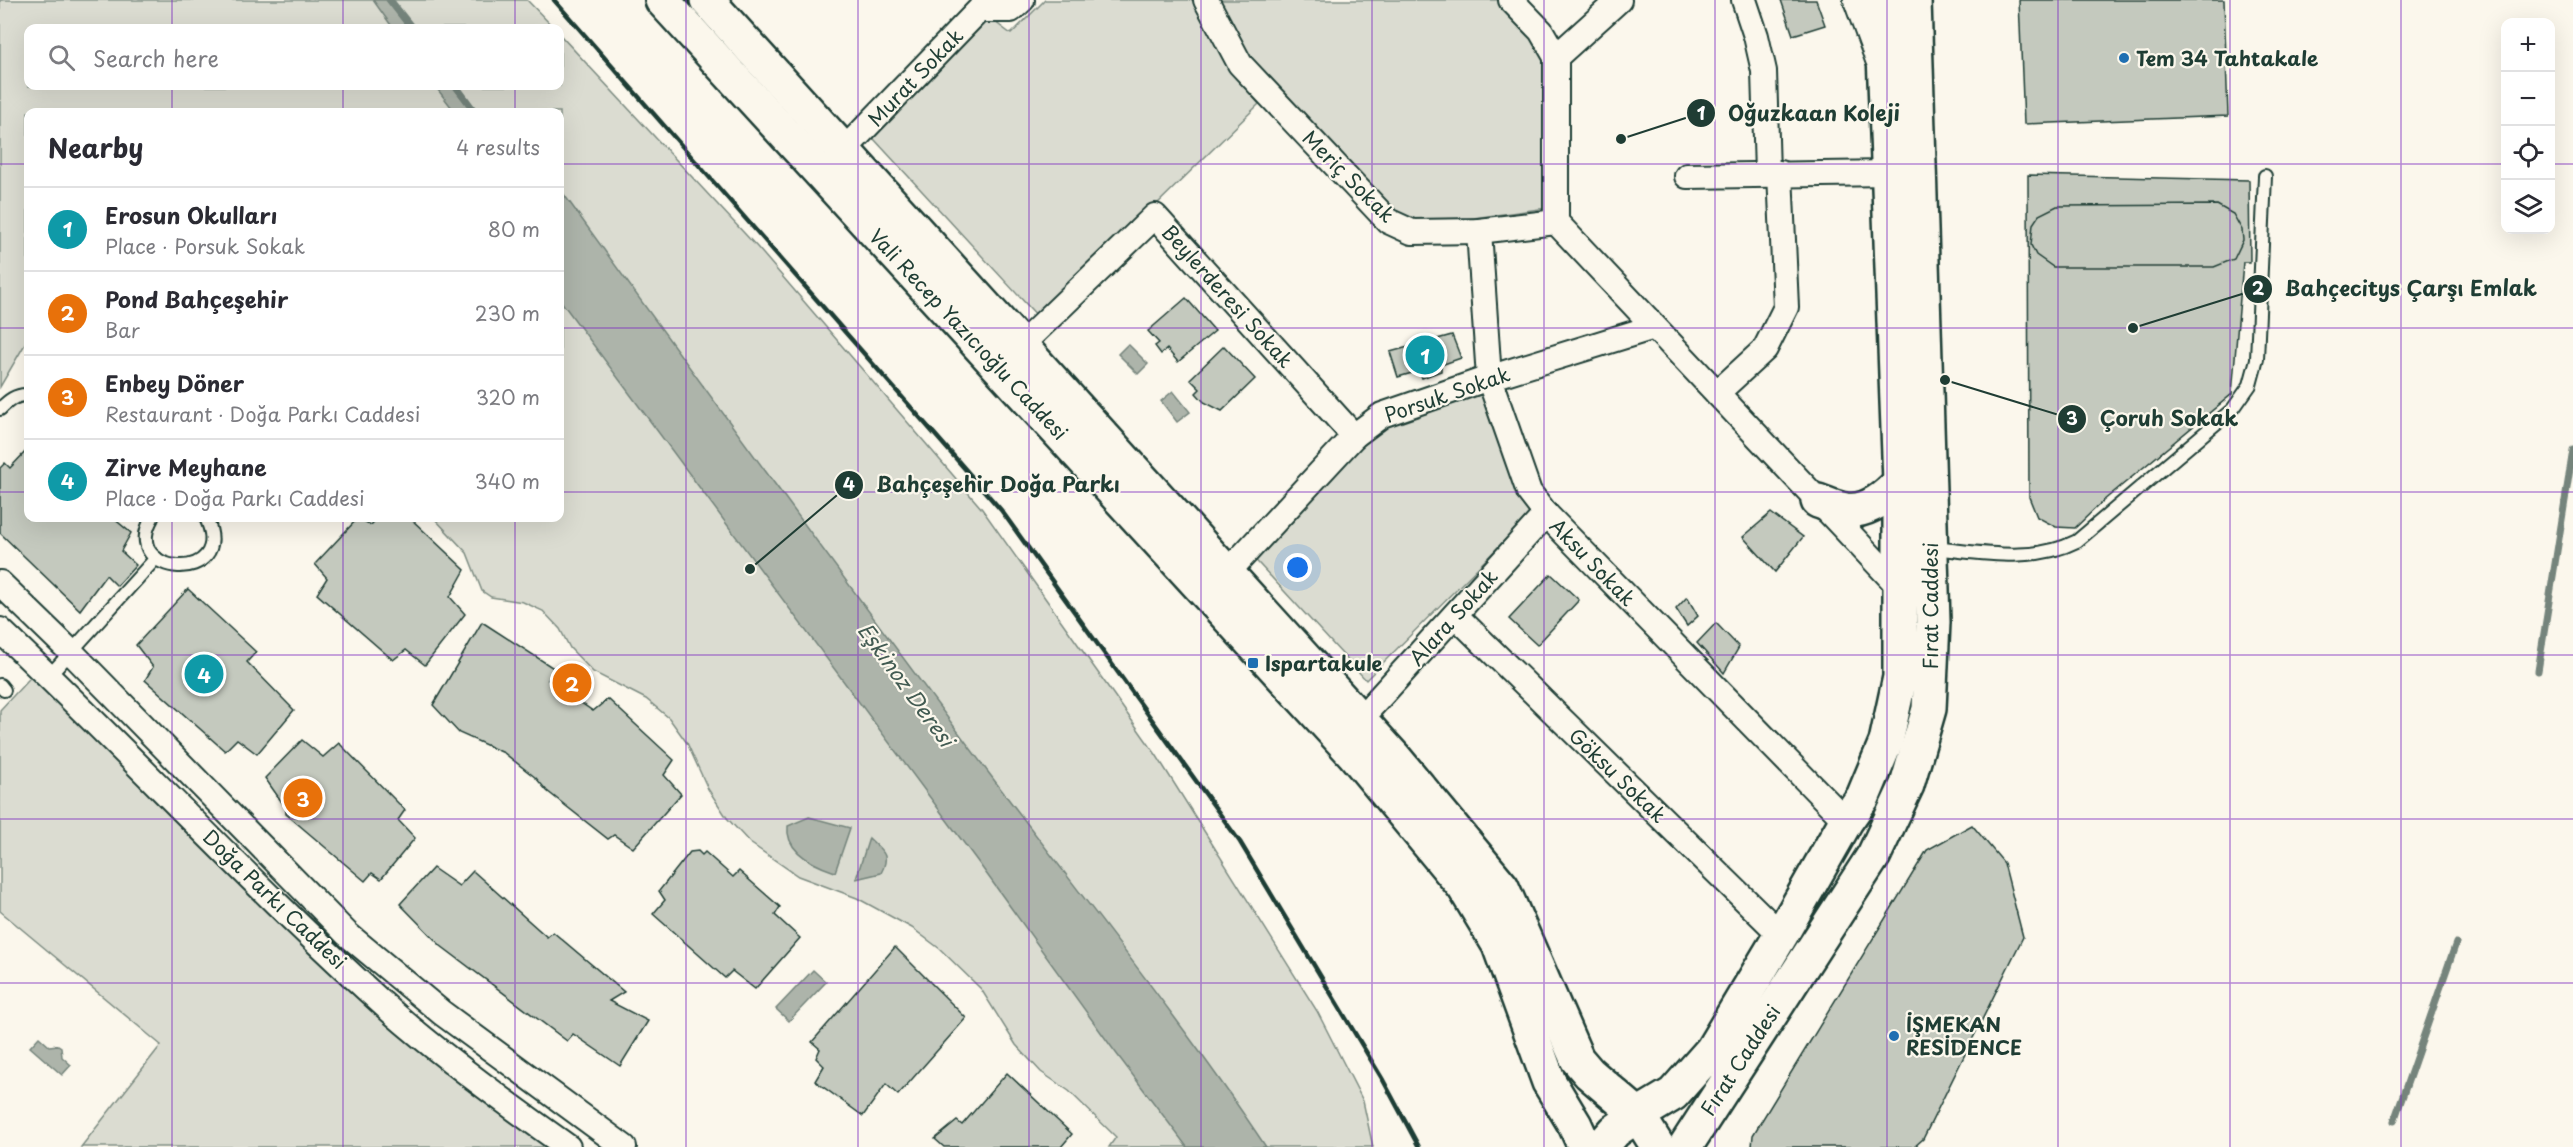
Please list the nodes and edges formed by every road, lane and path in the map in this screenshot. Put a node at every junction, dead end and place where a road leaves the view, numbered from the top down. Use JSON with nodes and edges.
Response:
{"nodes":[{"id":1,"x":662,"y":0,"type":"edge"},
{"id":2,"x":707,"y":0,"type":"edge"},
{"id":3,"x":1022,"y":0,"type":"edge"},
{"id":4,"x":1206,"y":0,"type":"edge"},
{"id":5,"x":1511,"y":0,"type":"edge"},
{"id":6,"x":1618,"y":0,"type":"edge"},
{"id":7,"x":1744,"y":0,"type":"edge"},
{"id":8,"x":1856,"y":0,"type":"edge"},
{"id":9,"x":1882,"y":0,"type":"edge"},
{"id":10,"x":1914,"y":0,"type":"edge"},
{"id":11,"x":974,"y":5,"type":"edge"},
{"id":12,"x":1556,"y":57,"type":"junction"},
{"id":13,"x":1885,"y":79,"type":"junction"},
{"id":14,"x":843,"y":151,"type":"junction"},
{"id":15,"x":1774,"y":173,"type":"junction"},
{"id":16,"x":1889,"y":173,"type":"junction"},
{"id":17,"x":1687,"y":176,"type":"dead end"},
{"id":18,"x":2265,"y":176,"type":"dead end"},
{"id":19,"x":1556,"y":222,"type":"junction"},
{"id":20,"x":1479,"y":231,"type":"junction"},
{"id":21,"x":1654,"y":327,"type":"junction"},
{"id":22,"x":1020,"y":346,"type":"junction"},
{"id":23,"x":1489,"y":378,"type":"junction"},
{"id":24,"x":1717,"y":393,"type":"junction"},
{"id":25,"x":24,"y":394,"type":"edge"},
{"id":26,"x":0,"y":409,"type":"edge"},
{"id":27,"x":1354,"y":436,"type":"junction"},
{"id":28,"x":1900,"y":482,"type":"junction"},
{"id":29,"x":1818,"y":501,"type":"junction"},
{"id":30,"x":1546,"y":514,"type":"junction"},
{"id":31,"x":150,"y":522,"type":"edge"},
{"id":32,"x":208,"y":522,"type":"edge"},
{"id":33,"x":1930,"y":548,"type":"junction"},
{"id":34,"x":156,"y":558,"type":"junction"},
{"id":35,"x":1227,"y":573,"type":"junction"},
{"id":36,"x":0,"y":583,"type":"edge"},
{"id":37,"x":1899,"y":587,"type":"junction"},
{"id":38,"x":1455,"y":615,"type":"junction"},
{"id":39,"x":1933,"y":622,"type":"junction"},
{"id":40,"x":0,"y":630,"type":"edge"},
{"id":41,"x":71,"y":652,"type":"junction"},
{"id":42,"x":49,"y":676,"type":"junction"},
{"id":43,"x":1360,"y":719,"type":"junction"},
{"id":44,"x":1846,"y":821,"type":"junction"},
{"id":45,"x":1781,"y":935,"type":"junction"},
{"id":46,"x":1638,"y":1115,"type":"junction"},
{"id":47,"x":568,"y":1147,"type":"edge"},
{"id":48,"x":624,"y":1147,"type":"edge"},
{"id":49,"x":1585,"y":1147,"type":"edge"},
{"id":50,"x":1601,"y":1147,"type":"edge"},
{"id":51,"x":1658,"y":1147,"type":"edge"},
{"id":52,"x":1685,"y":1147,"type":"edge"}],
"edges":[{"from":1,"to":49,"type":"main road","name":"Vali Recep Yazıcıoğlu Caddesi"},
{"from":2,"to":14,"type":"main road","name":"Vali Recep Yazıcıoğlu Caddesi"},
{"from":3,"to":11,"type":"street","name":"Murat Sokak"},
{"from":4,"to":20,"type":"street","name":"Meriç Sokak"},
{"from":5,"to":12,"type":"street"},
{"from":6,"to":12,"type":"street"},
{"from":7,"to":15,"type":"street"},
{"from":8,"to":13,"type":"street"},
{"from":9,"to":13,"type":"main road","name":"Fırat Caddesi"},
{"from":10,"to":33,"type":"main road","name":"Fırat Caddesi"},
{"from":11,"to":14,"type":"street","name":"Murat Sokak"},
{"from":12,"to":19,"type":"street"},
{"from":13,"to":16,"type":"main road","name":"Fırat Caddesi"},
{"from":14,"to":22,"type":"main road","name":"Vali Recep Yazıcıoğlu Caddesi"},
{"from":15,"to":16,"type":"street"},
{"from":15,"to":17,"type":"street"},
{"from":15,"to":24,"type":"street"},
{"from":16,"to":28,"type":"main road","name":"Fırat Caddesi"},
{"from":18,"to":33,"type":"lane"},
{"from":19,"to":20,"type":"street","name":"Meriç Sokak"},
{"from":19,"to":21,"type":"street"},
{"from":20,"to":23,"type":"street","name":"Aksu Sokak"},
{"from":21,"to":23,"type":"street","name":"Porsuk Sokak"},
{"from":21,"to":24,"type":"street"},
{"from":22,"to":27,"type":"street","name":"Beylerderesi Sokak"},
{"from":22,"to":35,"type":"main road","name":"Vali Recep Yazıcıoğlu Caddesi"},
{"from":23,"to":27,"type":"street","name":"Porsuk Sokak"},
{"from":23,"to":30,"type":"street","name":"Aksu Sokak"},
{"from":24,"to":29,"type":"street"},
{"from":25,"to":26,"type":"lane"},
{"from":27,"to":35,"type":"street","name":"Porsuk Sokak"},
{"from":28,"to":29,"type":"main road"},
{"from":28,"to":37,"type":"main road","name":"Fırat Caddesi"},
{"from":29,"to":37,"type":"street"},
{"from":30,"to":38,"type":"street","name":"Alara Sokak"},
{"from":30,"to":44,"type":"street","name":"Aksu Sokak"},
{"from":31,"to":34,"type":"lane"},
{"from":32,"to":34,"type":"lane"},
{"from":33,"to":39,"type":"main road","name":"Fırat Caddesi"},
{"from":34,"to":41,"type":"lane"},
{"from":35,"to":43,"type":"main road","name":"Vali Recep Yazıcıoğlu Caddesi"},
{"from":36,"to":41,"type":"street"},
{"from":37,"to":39,"type":"street"},
{"from":37,"to":44,"type":"main road","name":"Fırat Caddesi"},
{"from":38,"to":43,"type":"street","name":"Alara Sokak"},
{"from":38,"to":45,"type":"street","name":"Göksu Sokak"},
{"from":39,"to":52,"type":"main road","name":"Fırat Caddesi"},
{"from":40,"to":42,"type":"street","name":"Doğa Parkı Caddesi"},
{"from":41,"to":42,"type":"lane"},
{"from":41,"to":48,"type":"street"},
{"from":42,"to":47,"type":"street","name":"Doğa Parkı Caddesi"},
{"from":43,"to":46,"type":"main road","name":"Vali Recep Yazıcıoğlu Caddesi"},
{"from":44,"to":45,"type":"main road","name":"Fırat Caddesi"},
{"from":45,"to":46,"type":"main road","name":"Fırat Caddesi"},
{"from":46,"to":50,"type":"main road","name":"Fırat Caddesi"},
{"from":46,"to":51,"type":"main road","name":"Vali Recep Yazıcıoğlu Caddesi"}]}
